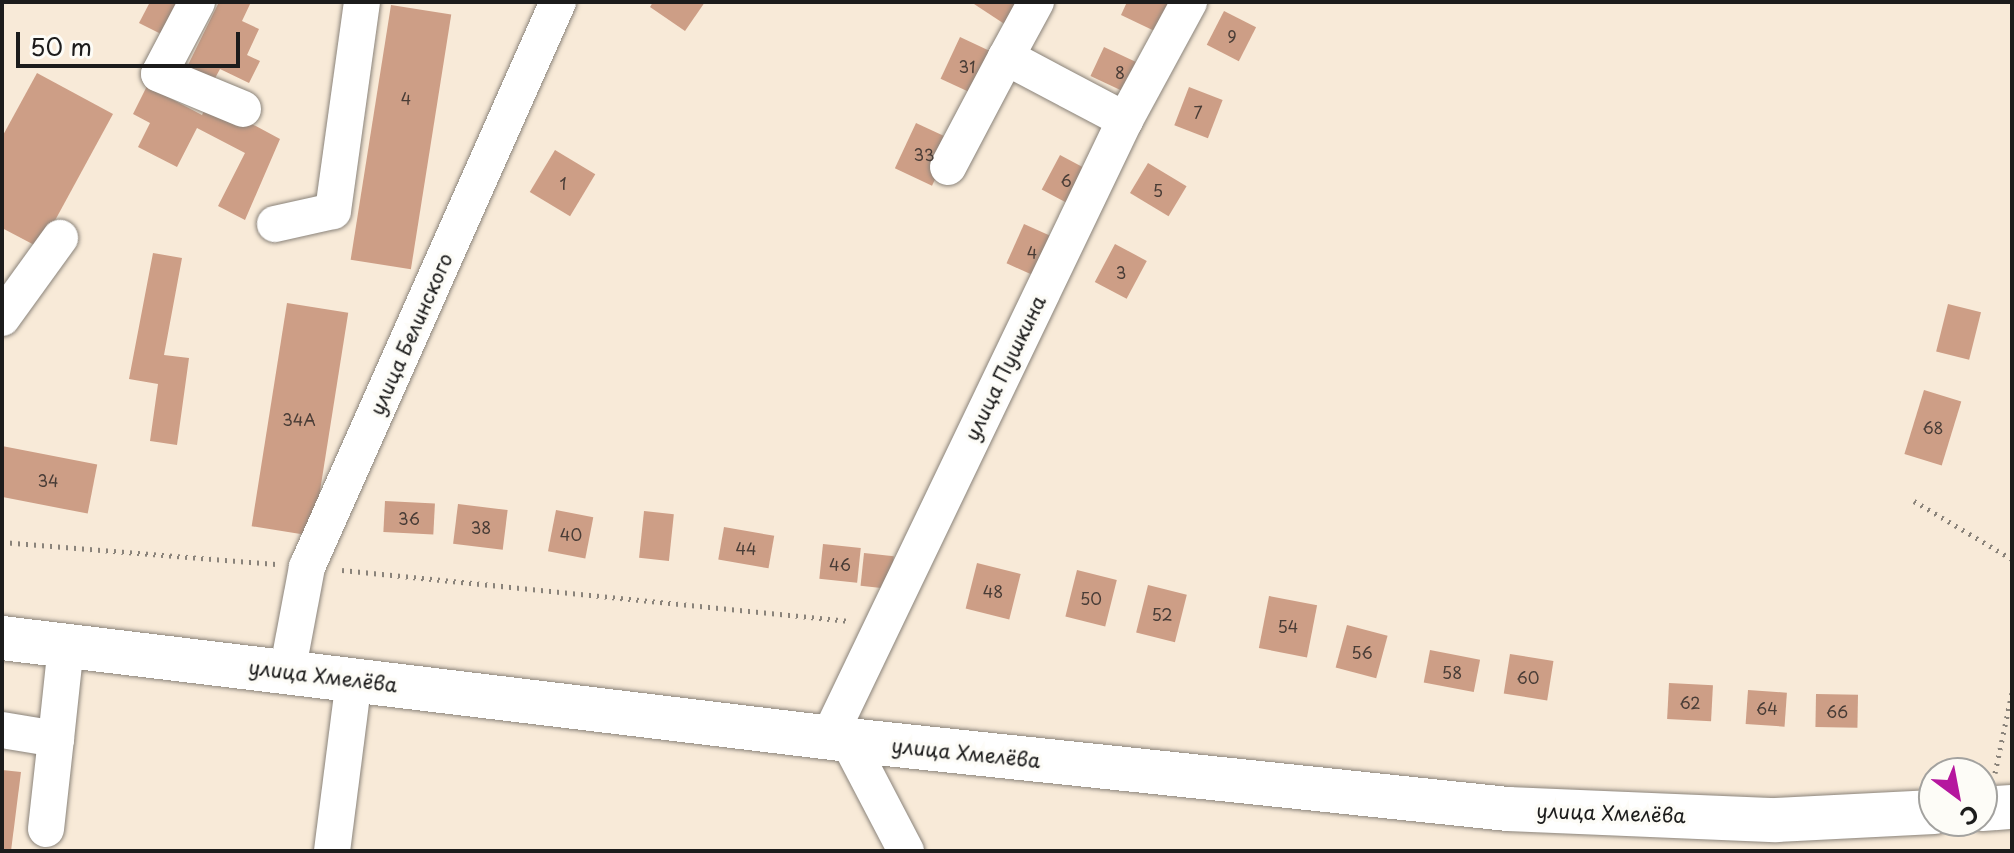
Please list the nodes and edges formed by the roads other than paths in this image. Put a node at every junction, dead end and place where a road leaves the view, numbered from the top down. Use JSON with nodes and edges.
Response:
{"nodes":[{"id":1,"x":197,"y":2,"type":"edge"},
{"id":2,"x":362,"y":2,"type":"edge"},
{"id":3,"x":558,"y":2,"type":"edge"},
{"id":4,"x":1036,"y":2,"type":"edge"},
{"id":5,"x":1189,"y":2,"type":"edge"},
{"id":6,"x":1006,"y":57,"type":"junction"},
{"id":7,"x":243,"y":109,"type":"dead end"},
{"id":8,"x":1125,"y":120,"type":"junction"},
{"id":9,"x":948,"y":167,"type":"dead end"},
{"id":10,"x":275,"y":224,"type":"dead end"},
{"id":11,"x":60,"y":238,"type":"dead end"},
{"id":12,"x":2,"y":318,"type":"edge"},
{"id":13,"x":2,"y":638,"type":"edge"},
{"id":14,"x":66,"y":646,"type":"junction"},
{"id":15,"x":287,"y":673,"type":"junction"},
{"id":16,"x":354,"y":680,"type":"junction"},
{"id":17,"x":2,"y":730,"type":"edge"},
{"id":18,"x":56,"y":739,"type":"junction"},
{"id":19,"x":838,"y":739,"type":"junction"},
{"id":20,"x":1918,"y":813,"type":"edge"},
{"id":21,"x":46,"y":829,"type":"dead end"},
{"id":22,"x":332,"y":851,"type":"edge"},
{"id":23,"x":906,"y":851,"type":"edge"}],
"edges":[{"from":1,"to":7,"type":"street"},
{"from":2,"to":10,"type":"street"},
{"from":3,"to":15,"type":"street","name":"улица Белинского"},
{"from":4,"to":6,"type":"street"},
{"from":5,"to":8,"type":"street","name":"улица Пушкина"},
{"from":6,"to":8,"type":"street"},
{"from":6,"to":9,"type":"street"},
{"from":8,"to":19,"type":"street","name":"улица Пушкина"},
{"from":11,"to":12,"type":"street"},
{"from":13,"to":14,"type":"main road","name":"улица Хмелёва"},
{"from":14,"to":15,"type":"main road","name":"улица Хмелёва"},
{"from":14,"to":18,"type":"street"},
{"from":15,"to":16,"type":"main road","name":"улица Хмелёва"},
{"from":16,"to":19,"type":"main road","name":"улица Хмелёва"},
{"from":16,"to":22,"type":"street"},
{"from":17,"to":18,"type":"street"},
{"from":18,"to":21,"type":"street"},
{"from":19,"to":20,"type":"main road","name":"улица Хмелёва"},
{"from":19,"to":23,"type":"street"}]}
